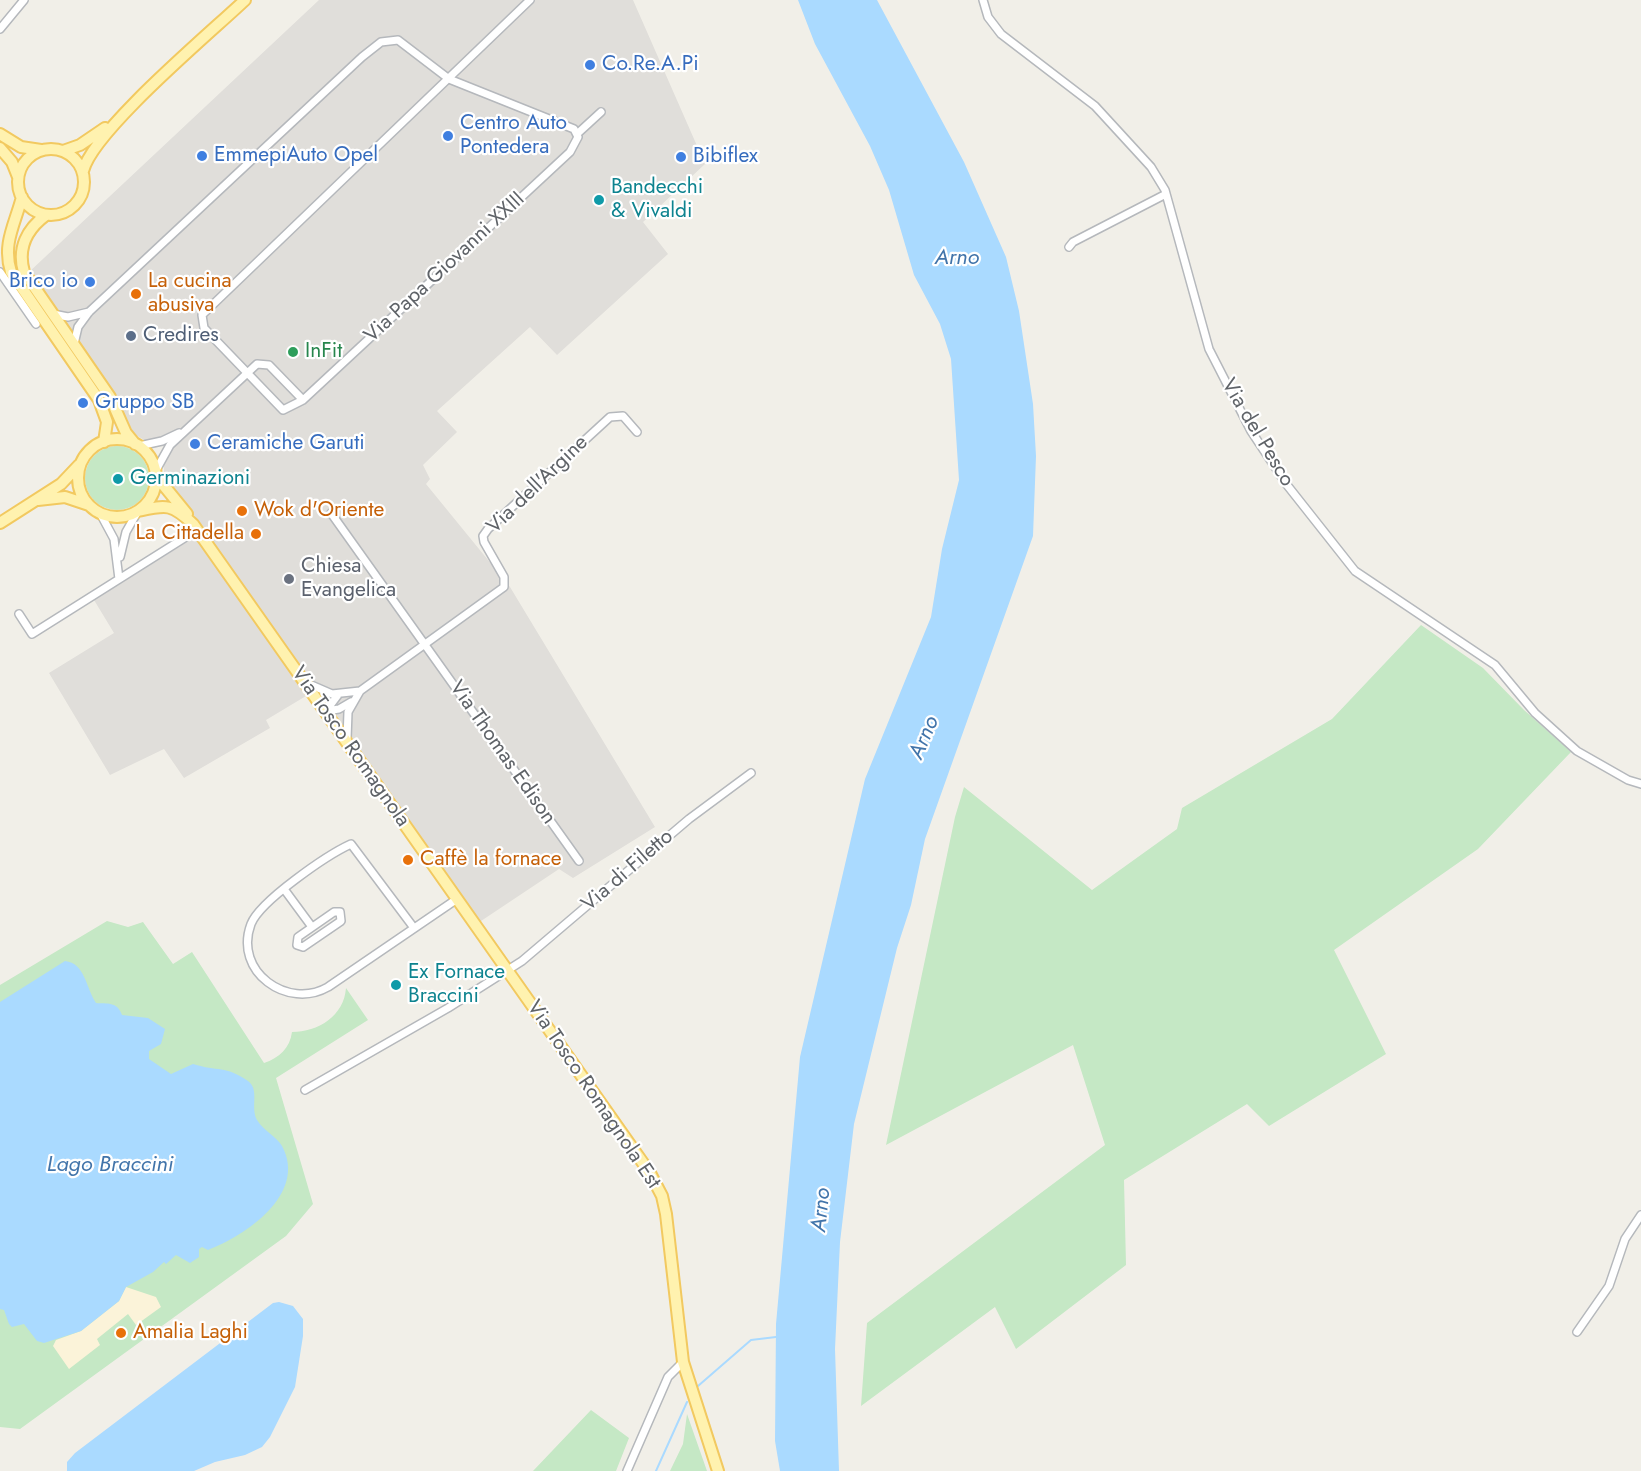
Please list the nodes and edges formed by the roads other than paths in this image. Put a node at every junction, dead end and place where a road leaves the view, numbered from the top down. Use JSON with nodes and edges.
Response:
{"nodes":[{"id":1,"x":24,"y":0,"type":"edge"},
{"id":2,"x":245,"y":0,"type":"edge"},
{"id":3,"x":530,"y":0,"type":"edge"},
{"id":4,"x":983,"y":0,"type":"edge"},
{"id":5,"x":0,"y":29,"type":"edge"},
{"id":6,"x":448,"y":80,"type":"junction"},
{"id":7,"x":601,"y":112,"type":"dead end"},
{"id":8,"x":122,"y":116,"type":"junction"},
{"id":9,"x":0,"y":134,"type":"edge"},
{"id":10,"x":577,"y":134,"type":"junction"},
{"id":11,"x":0,"y":148,"type":"edge"},
{"id":12,"x":44,"y":150,"type":"junction"},
{"id":13,"x":63,"y":151,"type":"junction"},
{"id":14,"x":83,"y":171,"type":"junction"},
{"id":15,"x":18,"y":177,"type":"junction"},
{"id":16,"x":1166,"y":194,"type":"junction"},
{"id":17,"x":22,"y":197,"type":"junction"},
{"id":18,"x":46,"y":215,"type":"junction"},
{"id":19,"x":1069,"y":247,"type":"dead end"},
{"id":20,"x":0,"y":272,"type":"edge"},
{"id":21,"x":89,"y":312,"type":"junction"},
{"id":22,"x":51,"y":314,"type":"junction"},
{"id":23,"x":36,"y":324,"type":"dead end"},
{"id":24,"x":75,"y":347,"type":"junction"},
{"id":25,"x":247,"y":371,"type":"junction"},
{"id":26,"x":303,"y":400,"type":"junction"},
{"id":27,"x":186,"y":428,"type":"junction"},
{"id":28,"x":637,"y":432,"type":"dead end"},
{"id":29,"x":104,"y":442,"type":"junction"},
{"id":30,"x":137,"y":445,"type":"junction"},
{"id":31,"x":82,"y":462,"type":"junction"},
{"id":32,"x":156,"y":474,"type":"junction"},
{"id":33,"x":37,"y":500,"type":"junction"},
{"id":34,"x":89,"y":505,"type":"junction"},
{"id":35,"x":138,"y":511,"type":"junction"},
{"id":36,"x":100,"y":513,"type":"junction"},
{"id":37,"x":331,"y":513,"type":"dead end"},
{"id":38,"x":0,"y":523,"type":"edge"},
{"id":39,"x":191,"y":530,"type":"junction"},
{"id":40,"x":119,"y":562,"type":"junction"},
{"id":41,"x":119,"y":579,"type":"junction"},
{"id":42,"x":19,"y":614,"type":"dead end"},
{"id":43,"x":424,"y":644,"type":"junction"},
{"id":44,"x":303,"y":679,"type":"junction"},
{"id":45,"x":360,"y":691,"type":"junction"},
{"id":46,"x":339,"y":694,"type":"junction"},
{"id":47,"x":352,"y":700,"type":"junction"},
{"id":48,"x":326,"y":711,"type":"junction"},
{"id":49,"x":348,"y":744,"type":"junction"},
{"id":50,"x":750,"y":773,"type":"dead end"},
{"id":51,"x":1641,"y":784,"type":"edge"},
{"id":52,"x":579,"y":861,"type":"dead end"},
{"id":53,"x":284,"y":889,"type":"junction"},
{"id":54,"x":457,"y":899,"type":"junction"},
{"id":55,"x":312,"y":927,"type":"junction"},
{"id":56,"x":414,"y":928,"type":"junction"},
{"id":57,"x":507,"y":970,"type":"junction"},
{"id":58,"x":305,"y":1090,"type":"dead end"},
{"id":59,"x":1641,"y":1215,"type":"edge"},
{"id":60,"x":1577,"y":1332,"type":"dead end"},
{"id":61,"x":683,"y":1362,"type":"junction"},
{"id":62,"x":627,"y":1471,"type":"edge"},
{"id":63,"x":718,"y":1471,"type":"edge"}],
"edges":[{"from":1,"to":5,"type":"street"},
{"from":2,"to":8,"type":"main road"},
{"from":3,"to":6,"type":"street"},
{"from":4,"to":16,"type":"street","name":"Via del Pesco"},
{"from":6,"to":10,"type":"street"},
{"from":6,"to":21,"type":"street"},
{"from":6,"to":25,"type":"street"},
{"from":7,"to":10,"type":"street","name":"Via Papa Giovanni XXIII"},
{"from":8,"to":13,"type":"main road"},
{"from":8,"to":14,"type":"main road"},
{"from":9,"to":12,"type":"main road"},
{"from":10,"to":26,"type":"street","name":"Via Papa Giovanni XXIII"},
{"from":11,"to":15,"type":"main road"},
{"from":12,"to":13,"type":"main road"},
{"from":12,"to":15,"type":"main road"},
{"from":13,"to":14,"type":"main road"},
{"from":14,"to":18,"type":"main road"},
{"from":15,"to":17,"type":"main road"},
{"from":16,"to":19,"type":"street"},
{"from":16,"to":51,"type":"street","name":"Via del Pesco"},
{"from":17,"to":18,"type":"main road"},
{"from":17,"to":29,"type":"main road"},
{"from":18,"to":22,"type":"main road"},
{"from":20,"to":23,"type":"street"},
{"from":21,"to":22,"type":"street"},
{"from":21,"to":24,"type":"street"},
{"from":22,"to":24,"type":"main road"},
{"from":24,"to":30,"type":"main road"},
{"from":25,"to":26,"type":"street"},
{"from":25,"to":26,"type":"street"},
{"from":25,"to":27,"type":"street"},
{"from":27,"to":30,"type":"street"},
{"from":27,"to":32,"type":"street"},
{"from":28,"to":43,"type":"street","name":"Via dell'Argine"},
{"from":29,"to":30,"type":"main road"},
{"from":29,"to":31,"type":"main road"},
{"from":30,"to":32,"type":"main road"},
{"from":31,"to":33,"type":"main road"},
{"from":31,"to":34,"type":"main road"},
{"from":32,"to":35,"type":"main road"},
{"from":32,"to":39,"type":"main road","name":"Via Tosco Romagnola"},
{"from":33,"to":34,"type":"main road"},
{"from":33,"to":38,"type":"main road"},
{"from":34,"to":36,"type":"main road"},
{"from":35,"to":36,"type":"main road"},
{"from":35,"to":39,"type":"main road","name":"Via Tosco Romagnola"},
{"from":35,"to":40,"type":"street"},
{"from":36,"to":40,"type":"street"},
{"from":37,"to":43,"type":"street","name":"Via Thomas Edison"},
{"from":39,"to":41,"type":"street"},
{"from":39,"to":44,"type":"main road","name":"Via Tosco Romagnola"},
{"from":40,"to":41,"type":"street"},
{"from":41,"to":42,"type":"street"},
{"from":43,"to":45,"type":"street"},
{"from":43,"to":52,"type":"street","name":"Via Thomas Edison"},
{"from":44,"to":46,"type":"street"},
{"from":44,"to":48,"type":"main road","name":"Via Tosco Romagnola"},
{"from":45,"to":46,"type":"street"},
{"from":45,"to":47,"type":"street"},
{"from":46,"to":48,"type":"street"},
{"from":47,"to":48,"type":"street"},
{"from":47,"to":49,"type":"street"},
{"from":48,"to":49,"type":"main road","name":"Via Tosco Romagnola"},
{"from":49,"to":54,"type":"main road","name":"Via Tosco Romagnola"},
{"from":50,"to":57,"type":"street","name":"Via di Filetto"},
{"from":53,"to":55,"type":"street"},
{"from":53,"to":56,"type":"street"},
{"from":53,"to":56,"type":"street"},
{"from":54,"to":56,"type":"street"},
{"from":54,"to":57,"type":"main road","name":"Via Tosco Romagnola"},
{"from":55,"to":55,"type":"street"},
{"from":57,"to":58,"type":"street","name":"Via di Filetto"},
{"from":57,"to":61,"type":"main road","name":"Via Tosco Romagnola Est"},
{"from":59,"to":60,"type":"street"},
{"from":61,"to":62,"type":"street"},
{"from":61,"to":63,"type":"main road","name":"Via Tosco Romagnola Est"}]}
